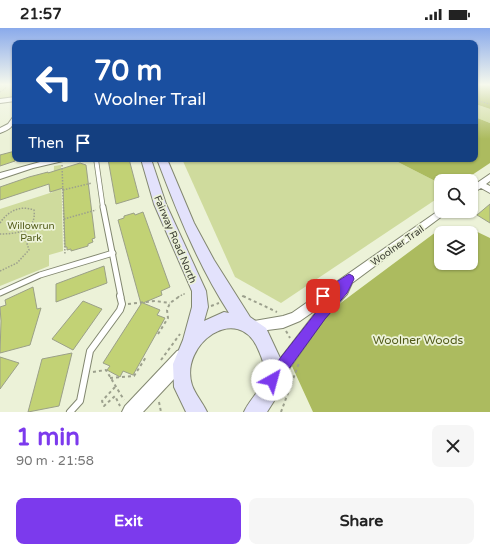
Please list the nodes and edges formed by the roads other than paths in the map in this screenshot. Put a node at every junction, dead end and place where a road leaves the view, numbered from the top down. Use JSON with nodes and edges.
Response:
{"nodes":[{"id":1,"x":12,"y":122,"type":"edge"},
{"id":2,"x":0,"y":131,"type":"edge"},
{"id":3,"x":61,"y":162,"type":"edge"},
{"id":4,"x":97,"y":162,"type":"edge"},
{"id":5,"x":147,"y":162,"type":"edge"},
{"id":6,"x":163,"y":162,"type":"edge"},
{"id":7,"x":0,"y":176,"type":"edge"},
{"id":8,"x":490,"y":177,"type":"edge"},
{"id":9,"x":481,"y":184,"type":"junction"},
{"id":10,"x":478,"y":186,"type":"edge"},
{"id":11,"x":490,"y":190,"type":"edge"},
{"id":12,"x":435,"y":218,"type":"edge"},
{"id":13,"x":113,"y":253,"type":"junction"},
{"id":14,"x":349,"y":279,"type":"junction"},
{"id":15,"x":0,"y":293,"type":"edge"},
{"id":16,"x":249,"y":325,"type":"junction"},
{"id":17,"x":185,"y":343,"type":"junction"},
{"id":18,"x":268,"y":396,"type":"edge"},
{"id":19,"x":126,"y":407,"type":"edge"},
{"id":20,"x":70,"y":412,"type":"edge"},
{"id":21,"x":197,"y":412,"type":"edge"},
{"id":22,"x":254,"y":412,"type":"edge"}],
"edges":[{"from":1,"to":2,"type":"street"},
{"from":3,"to":7,"type":"street"},
{"from":4,"to":13,"type":"lane"},
{"from":5,"to":17,"type":"main road","name":"Fairway Road North"},
{"from":6,"to":16,"type":"main road","name":"Fairway Road North"},
{"from":8,"to":9,"type":"street"},
{"from":9,"to":10,"type":"street"},
{"from":9,"to":11,"type":"street"},
{"from":12,"to":14,"type":"street","name":"Woolner Trail"},
{"from":13,"to":15,"type":"lane"},
{"from":13,"to":20,"type":"lane"},
{"from":14,"to":16,"type":"street","name":"Woolner Trail"},
{"from":14,"to":18,"type":"street","name":"Woolner Trail"},
{"from":16,"to":17,"type":"main road"},
{"from":16,"to":18,"type":"main road","name":"Fairway Road North"},
{"from":17,"to":19,"type":"street"},
{"from":17,"to":21,"type":"main road","name":"Fairway Road North"},
{"from":18,"to":22,"type":"main road"}]}
